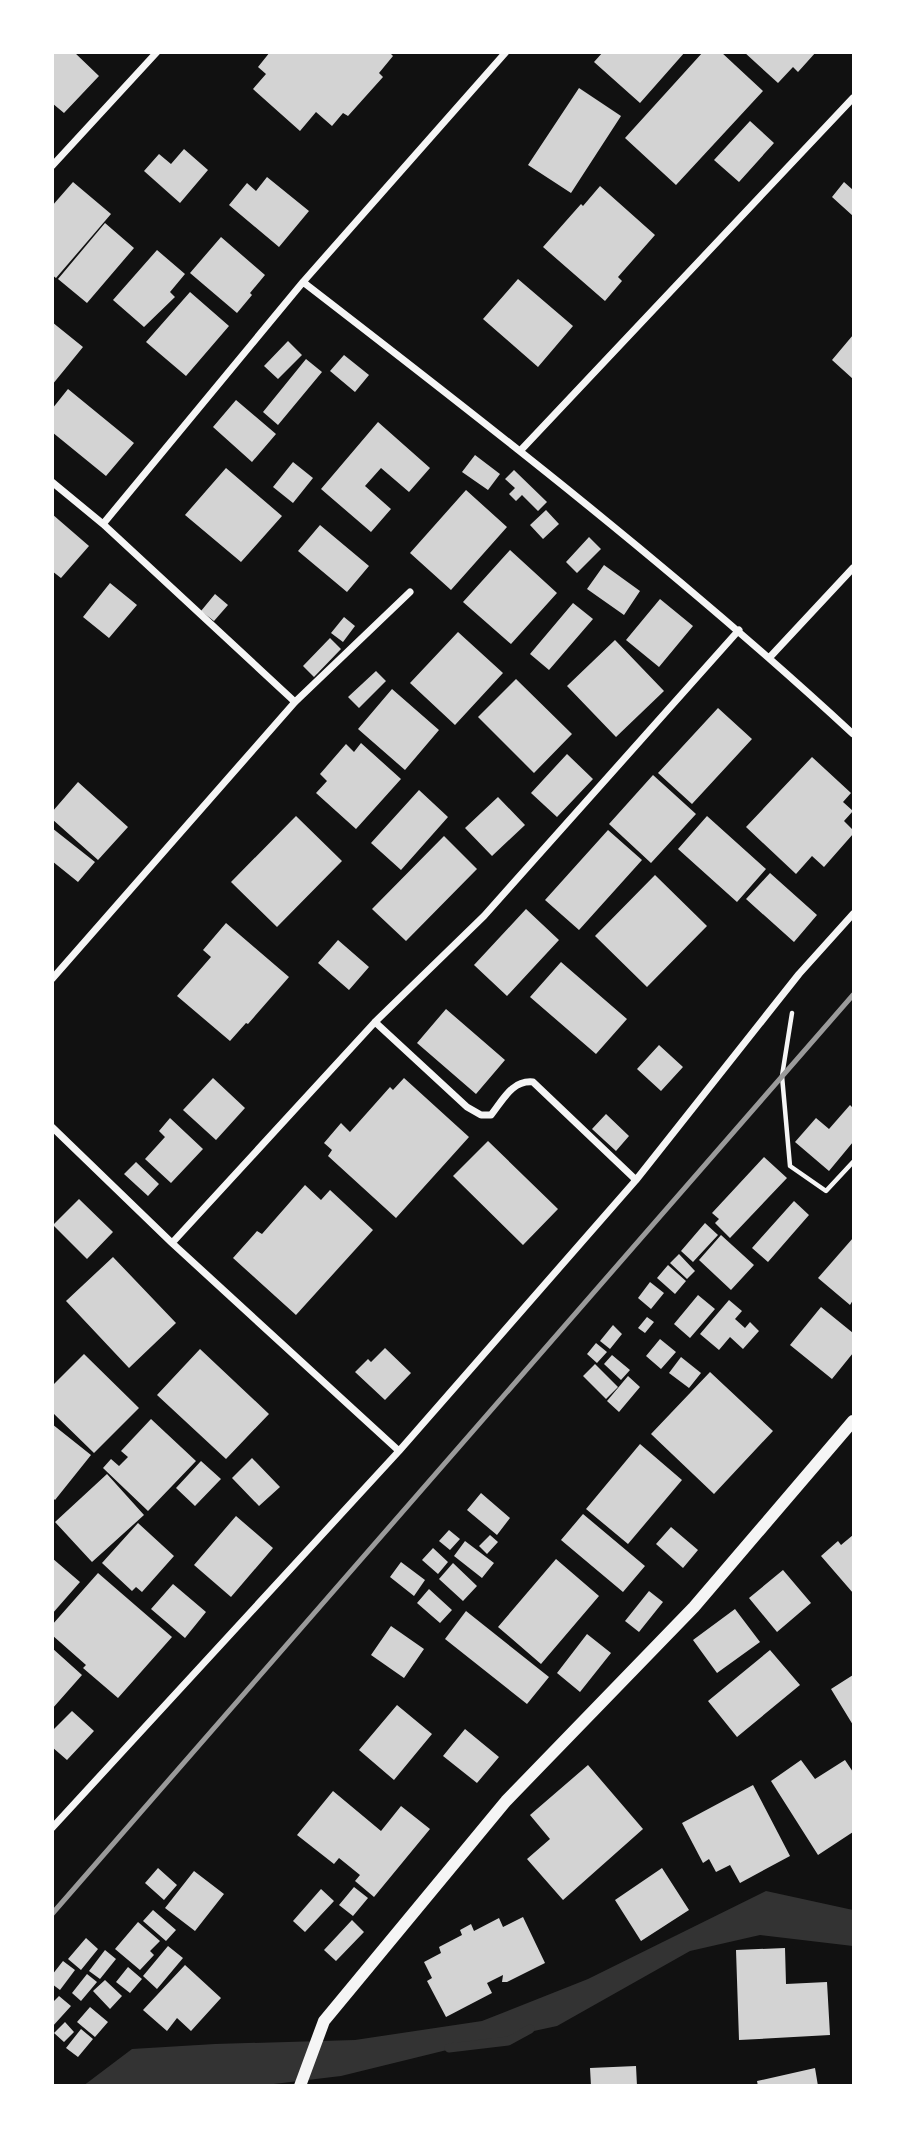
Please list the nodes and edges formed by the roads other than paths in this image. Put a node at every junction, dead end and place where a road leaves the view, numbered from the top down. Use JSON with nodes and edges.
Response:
{"nodes":[{"id":1,"x":157,"y":52,"type":"edge"},
{"id":2,"x":506,"y":52,"type":"edge"},
{"id":3,"x":853,"y":98,"type":"edge"},
{"id":4,"x":52,"y":166,"type":"edge"},
{"id":5,"x":303,"y":282,"type":"junction"},
{"id":6,"x":521,"y":450,"type":"junction"},
{"id":7,"x":52,"y":482,"type":"edge"},
{"id":8,"x":103,"y":524,"type":"junction"},
{"id":9,"x":853,"y":568,"type":"edge"},
{"id":10,"x":410,"y":592,"type":"dead end"},
{"id":11,"x":739,"y":630,"type":"junction"},
{"id":12,"x":770,"y":657,"type":"junction"},
{"id":13,"x":295,"y":702,"type":"junction"},
{"id":14,"x":853,"y":734,"type":"edge"},
{"id":15,"x":853,"y":914,"type":"edge"},
{"id":16,"x":52,"y":979,"type":"edge"},
{"id":17,"x":375,"y":1022,"type":"junction"},
{"id":18,"x":52,"y":1127,"type":"edge"},
{"id":19,"x":636,"y":1180,"type":"junction"},
{"id":20,"x":172,"y":1243,"type":"junction"},
{"id":21,"x":853,"y":1421,"type":"edge"},
{"id":22,"x":398,"y":1451,"type":"junction"},
{"id":23,"x":52,"y":1828,"type":"edge"},
{"id":24,"x":300,"y":2085,"type":"edge"}],
"edges":[{"from":1,"to":4,"type":"street"},
{"from":2,"to":5,"type":"street"},
{"from":3,"to":6,"type":"street"},
{"from":5,"to":6,"type":"street"},
{"from":5,"to":8,"type":"street"},
{"from":6,"to":11,"type":"street"},
{"from":7,"to":8,"type":"street"},
{"from":8,"to":13,"type":"street"},
{"from":9,"to":12,"type":"street"},
{"from":10,"to":13,"type":"street"},
{"from":11,"to":12,"type":"street"},
{"from":11,"to":17,"type":"street"},
{"from":12,"to":14,"type":"street"},
{"from":13,"to":16,"type":"street"},
{"from":15,"to":19,"type":"street"},
{"from":17,"to":19,"type":"street"},
{"from":17,"to":20,"type":"street"},
{"from":18,"to":20,"type":"street"},
{"from":19,"to":22,"type":"street"},
{"from":20,"to":22,"type":"street"},
{"from":21,"to":24,"type":"street"},
{"from":22,"to":23,"type":"street"}]}
